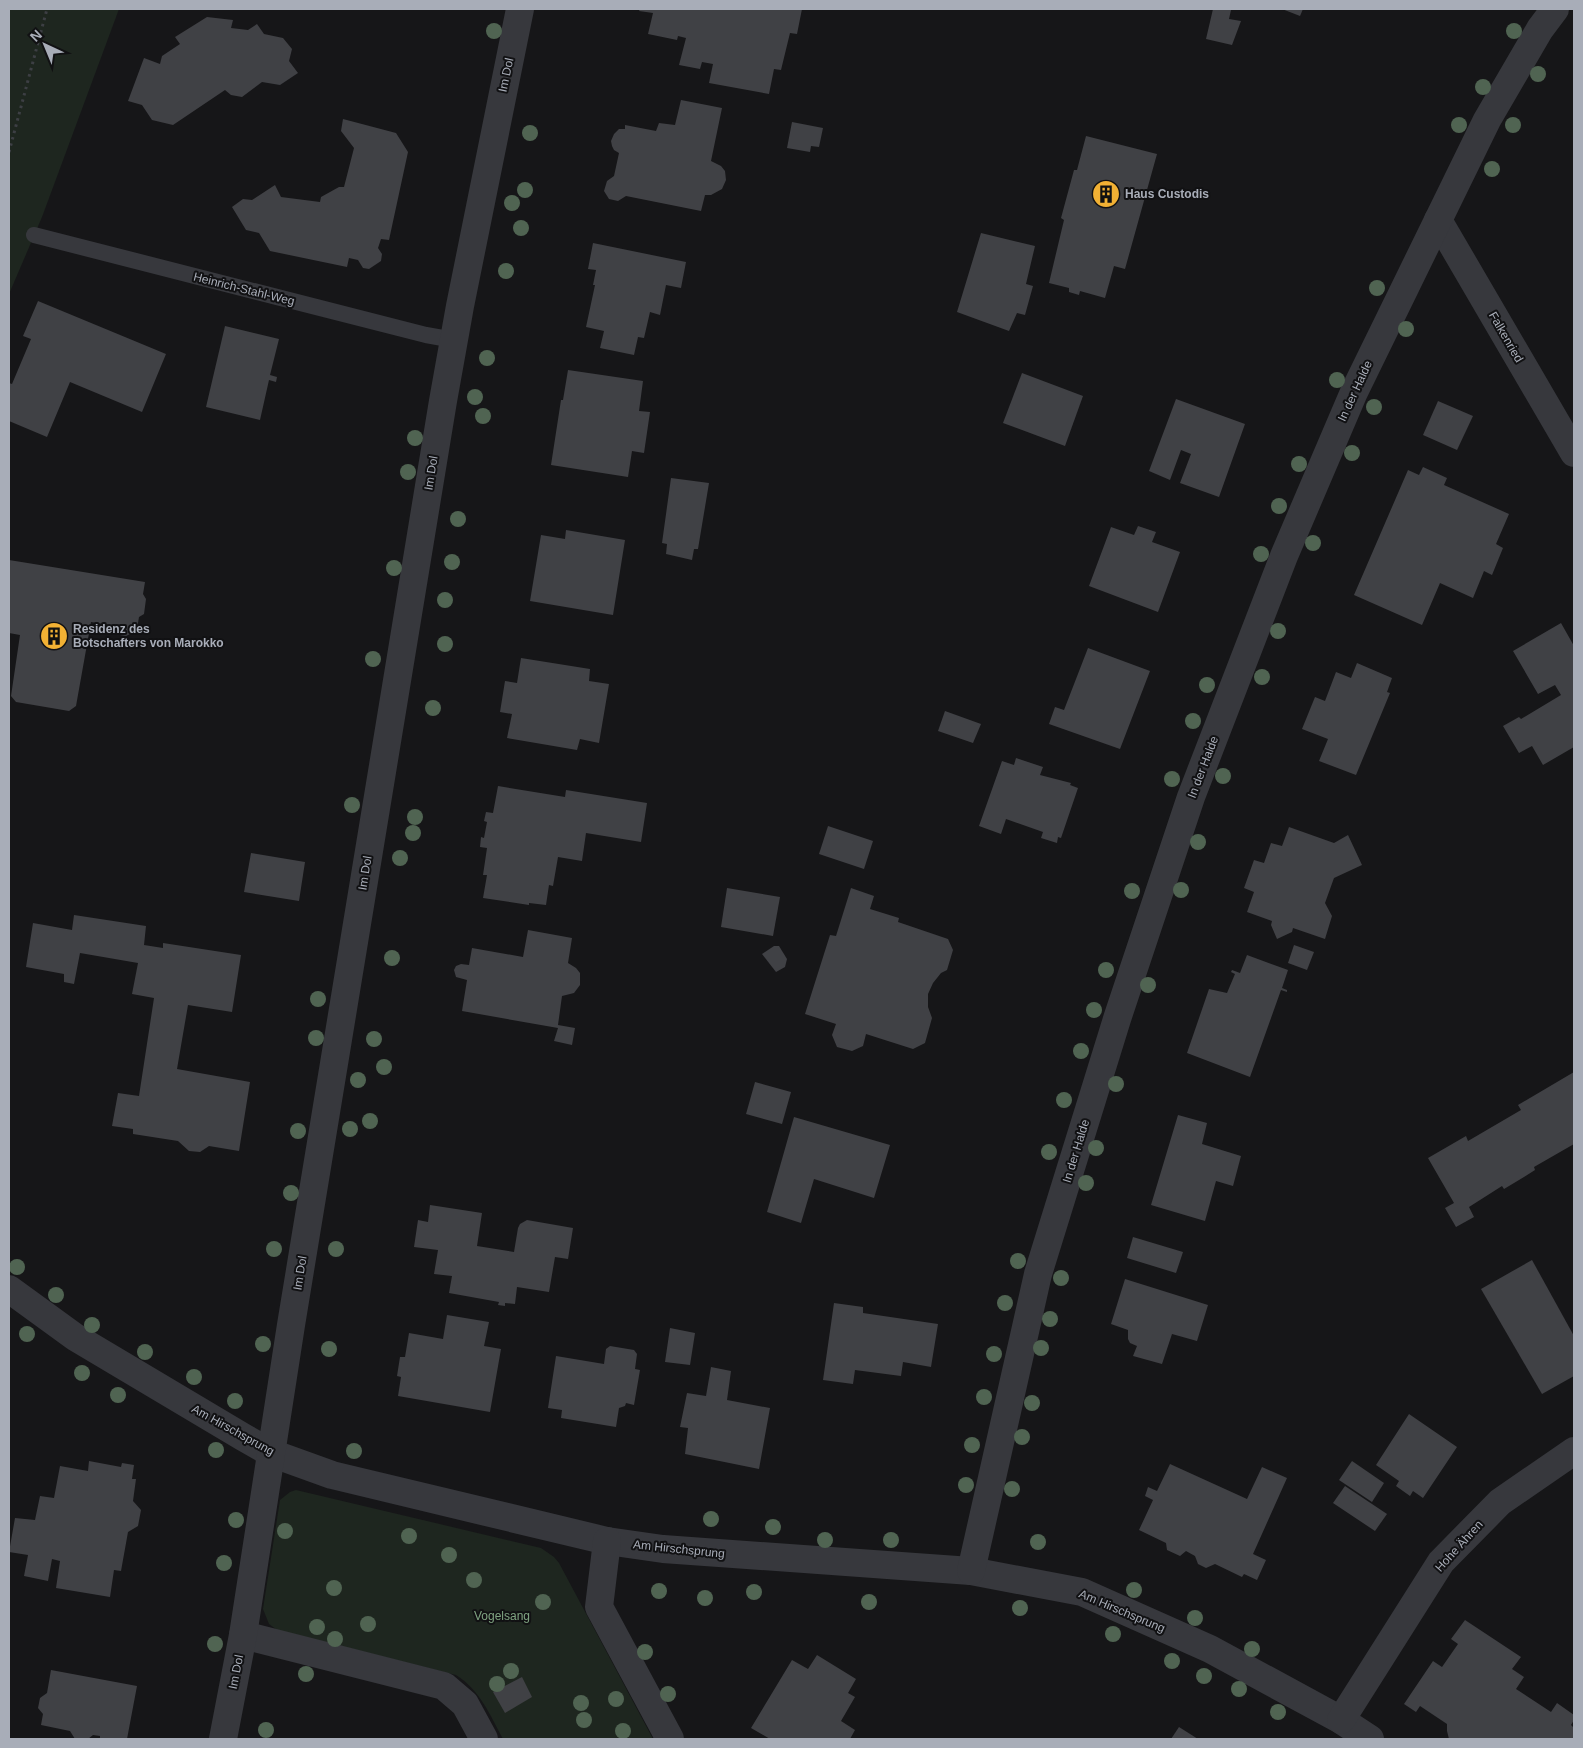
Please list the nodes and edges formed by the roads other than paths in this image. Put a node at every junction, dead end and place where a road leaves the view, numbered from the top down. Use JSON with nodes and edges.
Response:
{"nodes":[{"id":1,"x":520,"y":9,"type":"edge"},
{"id":2,"x":1556,"y":9,"type":"edge"},
{"id":3,"x":1438,"y":220,"type":"junction"},
{"id":4,"x":34,"y":235,"type":"dead end"},
{"id":5,"x":454,"y":340,"type":"junction"},
{"id":6,"x":1574,"y":453,"type":"edge"},
{"id":7,"x":9,"y":1289,"type":"edge"},
{"id":8,"x":1574,"y":1451,"type":"edge"},
{"id":9,"x":271,"y":1453,"type":"junction"},
{"id":10,"x":607,"y":1541,"type":"junction"},
{"id":11,"x":971,"y":1571,"type":"junction"},
{"id":12,"x":243,"y":1634,"type":"junction"},
{"id":13,"x":1341,"y":1720,"type":"junction"},
{"id":14,"x":223,"y":1739,"type":"edge"},
{"id":15,"x":484,"y":1739,"type":"edge"},
{"id":16,"x":670,"y":1739,"type":"edge"},
{"id":17,"x":1370,"y":1739,"type":"edge"}],
"edges":[{"from":1,"to":5,"type":"street","name":"Im Dol"},
{"from":2,"to":3,"type":"street","name":"In der Halde"},
{"from":3,"to":6,"type":"street","name":"Falkenried"},
{"from":3,"to":11,"type":"street","name":"In der Halde"},
{"from":4,"to":5,"type":"lane","name":"Heinrich-Stahl-Weg"},
{"from":5,"to":9,"type":"street","name":"Im Dol"},
{"from":7,"to":9,"type":"street","name":"Am Hirschsprung"},
{"from":8,"to":13,"type":"street","name":"Hohe Ähren"},
{"from":9,"to":10,"type":"street","name":"Am Hirschsprung"},
{"from":9,"to":12,"type":"street","name":"Im Dol"},
{"from":10,"to":11,"type":"street","name":"Am Hirschsprung"},
{"from":10,"to":16,"type":"street"},
{"from":11,"to":13,"type":"street","name":"Am Hirschsprung"},
{"from":12,"to":14,"type":"street","name":"Im Dol"},
{"from":12,"to":15,"type":"street"},
{"from":13,"to":17,"type":"street","name":"Am Hirschsprung"}]}
